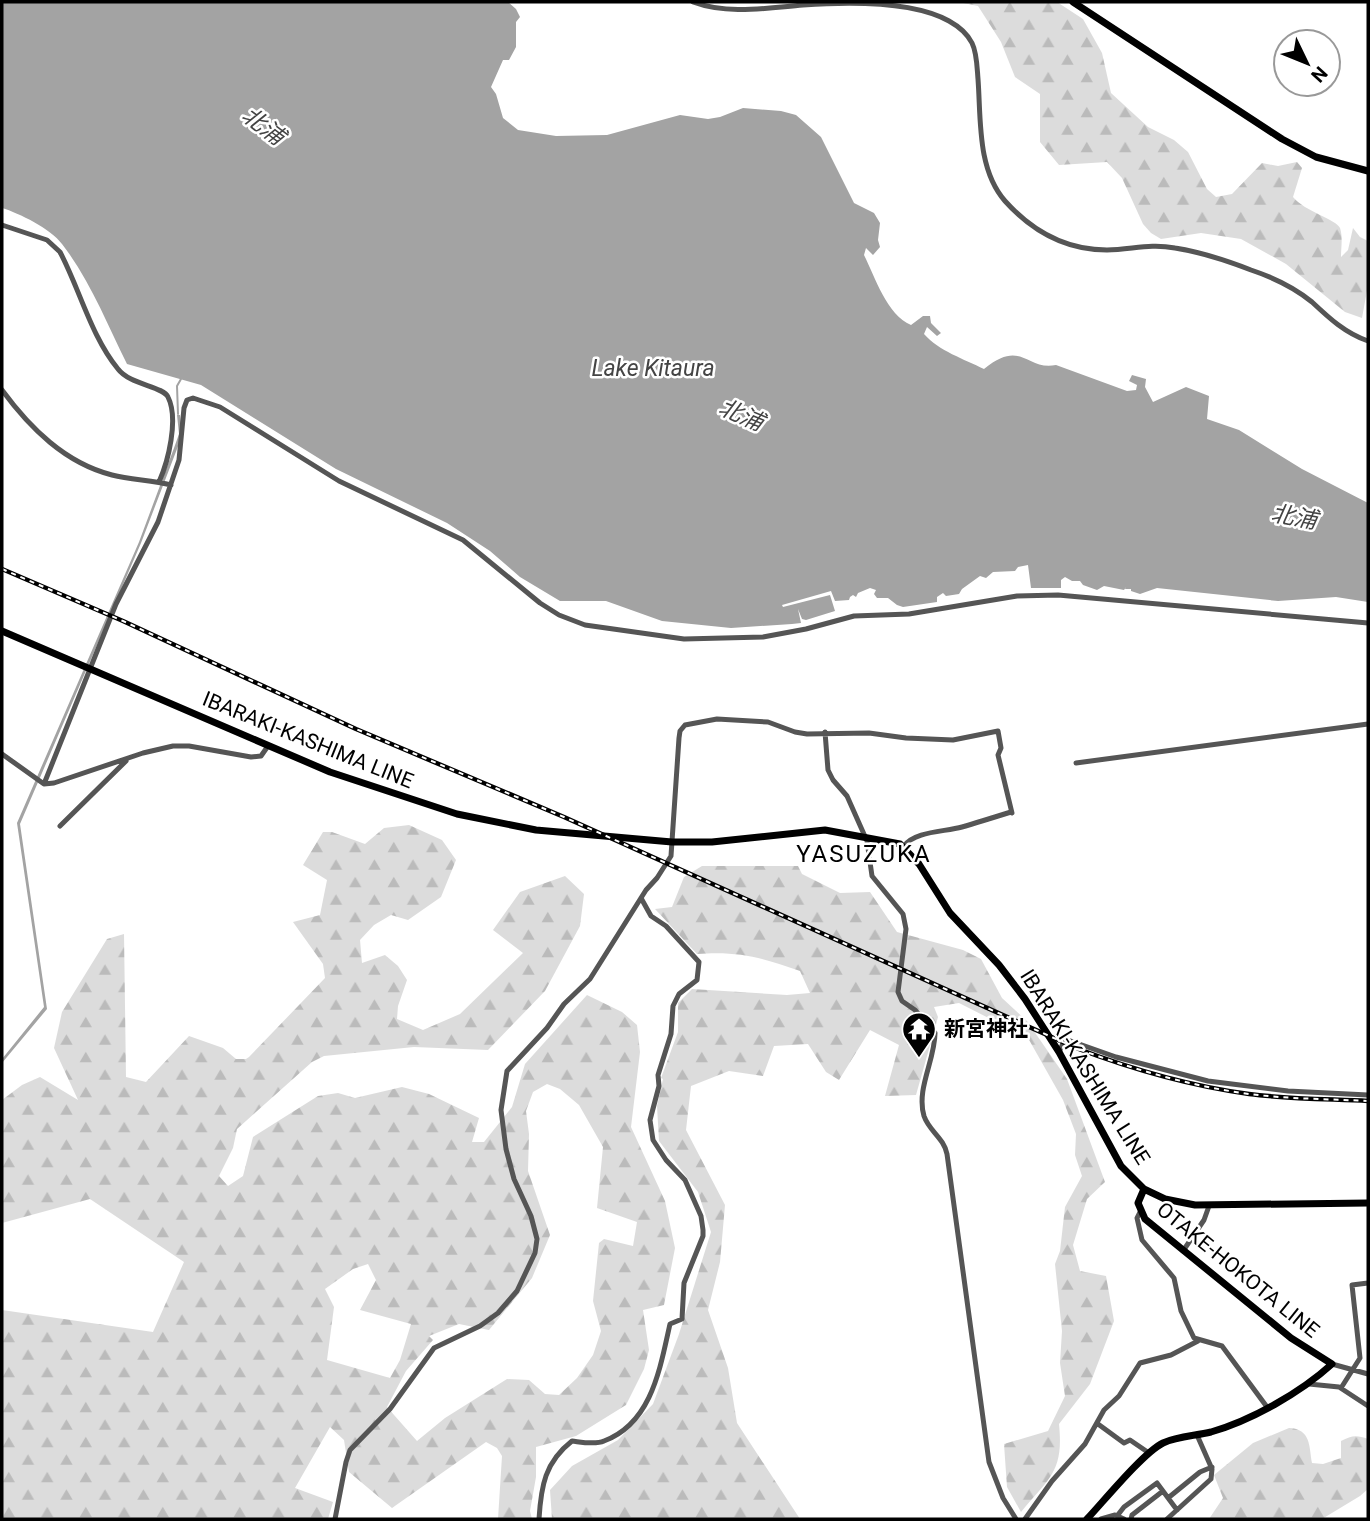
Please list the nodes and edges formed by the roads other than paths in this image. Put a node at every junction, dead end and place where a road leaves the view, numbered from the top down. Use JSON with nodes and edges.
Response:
{"nodes":[{"id":1,"x":693,"y":2,"type":"edge"},
{"id":2,"x":788,"y":2,"type":"edge"},
{"id":3,"x":1073,"y":2,"type":"edge"},
{"id":4,"x":778,"y":8,"type":"junction"},
{"id":5,"x":1368,"y":172,"type":"edge"},
{"id":6,"x":2,"y":225,"type":"edge"},
{"id":7,"x":1368,"y":341,"type":"edge"},
{"id":8,"x":2,"y":390,"type":"edge"},
{"id":9,"x":159,"y":482,"type":"junction"},
{"id":10,"x":171,"y":485,"type":"junction"},
{"id":11,"x":1368,"y":623,"type":"edge"},
{"id":12,"x":2,"y":631,"type":"edge"},
{"id":13,"x":89,"y":668,"type":"junction"},
{"id":14,"x":1368,"y":724,"type":"edge"},
{"id":15,"x":825,"y":732,"type":"junction"},
{"id":16,"x":268,"y":746,"type":"junction"},
{"id":17,"x":2,"y":754,"type":"edge"},
{"id":18,"x":129,"y":758,"type":"junction"},
{"id":19,"x":1076,"y":763,"type":"dead end"},
{"id":20,"x":39,"y":781,"type":"junction"},
{"id":21,"x":61,"y":826,"type":"dead end"},
{"id":22,"x":865,"y":836,"type":"junction"},
{"id":23,"x":672,"y":842,"type":"junction"},
{"id":24,"x":904,"y":846,"type":"junction"},
{"id":25,"x":641,"y":898,"type":"junction"},
{"id":26,"x":1059,"y":1052,"type":"junction"},
{"id":27,"x":1368,"y":1095,"type":"edge"},
{"id":28,"x":1144,"y":1189,"type":"junction"},
{"id":29,"x":1368,"y":1203,"type":"edge"},
{"id":30,"x":1209,"y":1206,"type":"junction"},
{"id":31,"x":1140,"y":1212,"type":"junction"},
{"id":32,"x":1183,"y":1251,"type":"junction"},
{"id":33,"x":1368,"y":1283,"type":"edge"},
{"id":34,"x":1198,"y":1341,"type":"junction"},
{"id":35,"x":1332,"y":1364,"type":"junction"},
{"id":36,"x":1353,"y":1370,"type":"junction"},
{"id":37,"x":1368,"y":1374,"type":"edge"},
{"id":38,"x":1309,"y":1384,"type":"junction"},
{"id":39,"x":1341,"y":1388,"type":"junction"},
{"id":40,"x":1368,"y":1406,"type":"edge"},
{"id":41,"x":1267,"y":1407,"type":"junction"},
{"id":42,"x":1098,"y":1424,"type":"junction"},
{"id":43,"x":1198,"y":1435,"type":"junction"},
{"id":44,"x":1149,"y":1453,"type":"junction"},
{"id":45,"x":1212,"y":1467,"type":"junction"},
{"id":46,"x":1163,"y":1491,"type":"junction"},
{"id":47,"x":1168,"y":1498,"type":"junction"},
{"id":48,"x":1177,"y":1510,"type":"junction"},
{"id":49,"x":1117,"y":1516,"type":"junction"},
{"id":50,"x":1016,"y":1518,"type":"edge"},
{"id":51,"x":335,"y":1519,"type":"edge"},
{"id":52,"x":539,"y":1519,"type":"edge"},
{"id":53,"x":1005,"y":1519,"type":"edge"},
{"id":54,"x":1025,"y":1519,"type":"edge"},
{"id":55,"x":1087,"y":1519,"type":"edge"},
{"id":56,"x":1101,"y":1519,"type":"edge"},
{"id":57,"x":1124,"y":1519,"type":"edge"},
{"id":58,"x":1131,"y":1519,"type":"edge"},
{"id":59,"x":1167,"y":1519,"type":"edge"}],
"edges":[{"from":1,"to":4,"type":"street"},
{"from":2,"to":4,"type":"street"},
{"from":3,"to":5,"type":"main road"},
{"from":4,"to":7,"type":"street"},
{"from":6,"to":9,"type":"street"},
{"from":8,"to":9,"type":"street"},
{"from":9,"to":10,"type":"street"},
{"from":10,"to":11,"type":"street"},
{"from":10,"to":13,"type":"street"},
{"from":12,"to":13,"type":"main road","name":"IBARAKI-KASHIMA LINE"},
{"from":13,"to":16,"type":"main road","name":"IBARAKI-KASHIMA LINE"},
{"from":13,"to":20,"type":"street"},
{"from":14,"to":19,"type":"street"},
{"from":15,"to":22,"type":"street"},
{"from":15,"to":23,"type":"street"},
{"from":15,"to":24,"type":"street"},
{"from":16,"to":18,"type":"street"},
{"from":16,"to":23,"type":"main road","name":"IBARAKI-KASHIMA LINE"},
{"from":17,"to":20,"type":"street"},
{"from":18,"to":20,"type":"street"},
{"from":18,"to":21,"type":"street"},
{"from":22,"to":23,"type":"main road","name":"IBARAKI-KASHIMA LINE"},
{"from":22,"to":24,"type":"main road","name":"IBARAKI-KASHIMA LINE"},
{"from":22,"to":50,"type":"street"},
{"from":23,"to":25,"type":"street"},
{"from":24,"to":26,"type":"main road","name":"IBARAKI-KASHIMA LINE"},
{"from":25,"to":51,"type":"street"},
{"from":25,"to":52,"type":"street"},
{"from":26,"to":27,"type":"street"},
{"from":26,"to":28,"type":"main road","name":"IBARAKI-KASHIMA LINE"},
{"from":28,"to":30,"type":"main road"},
{"from":28,"to":31,"type":"main road","name":"OTAKE-HOKOTA LINE"},
{"from":29,"to":30,"type":"main road"},
{"from":30,"to":32,"type":"street"},
{"from":31,"to":32,"type":"main road","name":"OTAKE-HOKOTA LINE"},
{"from":31,"to":34,"type":"street"},
{"from":32,"to":35,"type":"main road","name":"OTAKE-HOKOTA LINE"},
{"from":33,"to":36,"type":"street"},
{"from":34,"to":41,"type":"street"},
{"from":34,"to":42,"type":"street"},
{"from":35,"to":36,"type":"street"},
{"from":35,"to":38,"type":"main road","name":"OTAKE-HOKOTA LINE"},
{"from":36,"to":37,"type":"street"},
{"from":36,"to":39,"type":"street"},
{"from":38,"to":39,"type":"street"},
{"from":38,"to":41,"type":"main road","name":"OTAKE-HOKOTA LINE"},
{"from":39,"to":40,"type":"street"},
{"from":41,"to":43,"type":"main road","name":"OTAKE-HOKOTA LINE"},
{"from":42,"to":44,"type":"street"},
{"from":42,"to":54,"type":"street"},
{"from":43,"to":44,"type":"main road","name":"OTAKE-HOKOTA LINE"},
{"from":43,"to":45,"type":"street"},
{"from":44,"to":55,"type":"main road","name":"OTAKE-HOKOTA LINE"},
{"from":45,"to":47,"type":"street"},
{"from":45,"to":48,"type":"street"},
{"from":46,"to":47,"type":"street"},
{"from":46,"to":49,"type":"street"},
{"from":46,"to":58,"type":"street"},
{"from":47,"to":48,"type":"street"},
{"from":48,"to":59,"type":"street"},
{"from":49,"to":56,"type":"street"},
{"from":49,"to":57,"type":"street"},
{"from":50,"to":53,"type":"street"}]}
